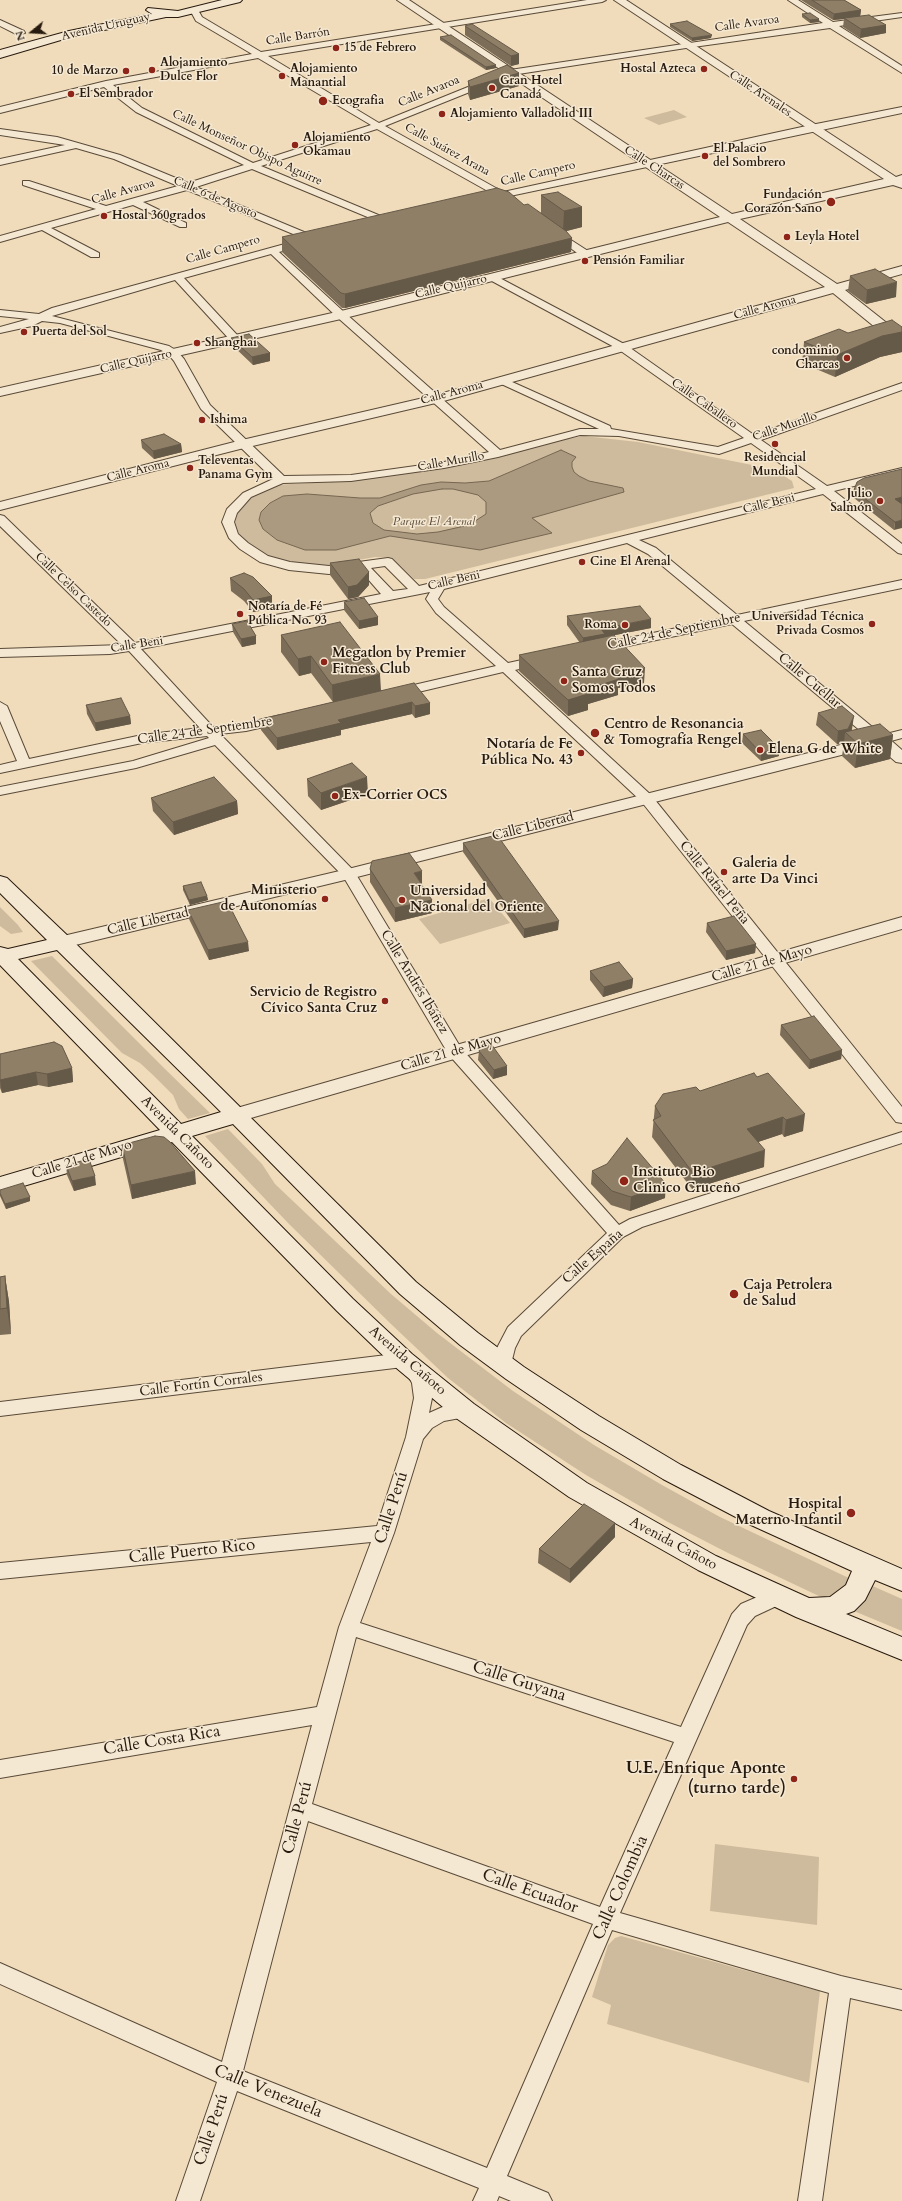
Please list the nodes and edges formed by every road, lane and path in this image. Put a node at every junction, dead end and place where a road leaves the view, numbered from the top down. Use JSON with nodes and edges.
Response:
{"nodes":[{"id":1,"x":236,"y":0,"type":"edge"},
{"id":2,"x":402,"y":0,"type":"edge"},
{"id":3,"x":602,"y":0,"type":"edge"},
{"id":4,"x":619,"y":0,"type":"edge"},
{"id":5,"x":792,"y":0,"type":"edge"},
{"id":6,"x":151,"y":2,"type":"edge"},
{"id":7,"x":194,"y":6,"type":"edge"},
{"id":8,"x":166,"y":14,"type":"junction"},
{"id":9,"x":902,"y":15,"type":"edge"},
{"id":10,"x":0,"y":23,"type":"edge"},
{"id":11,"x":831,"y":25,"type":"junction"},
{"id":12,"x":440,"y":26,"type":"junction"},
{"id":13,"x":36,"y":29,"type":"dead end"},
{"id":14,"x":21,"y":34,"type":"junction"},
{"id":15,"x":7,"y":38,"type":"dead end"},
{"id":16,"x":686,"y":45,"type":"junction"},
{"id":17,"x":0,"y":54,"type":"edge"},
{"id":18,"x":261,"y":55,"type":"junction"},
{"id":19,"x":902,"y":70,"type":"edge"},
{"id":20,"x":510,"y":73,"type":"junction"},
{"id":21,"x":106,"y":84,"type":"junction"},
{"id":22,"x":0,"y":110,"type":"edge"},
{"id":23,"x":902,"y":110,"type":"edge"},
{"id":24,"x":378,"y":126,"type":"junction"},
{"id":25,"x":811,"y":128,"type":"junction"},
{"id":26,"x":0,"y":132,"type":"edge"},
{"id":27,"x":78,"y":146,"type":"junction"},
{"id":28,"x":0,"y":162,"type":"edge"},
{"id":29,"x":647,"y":163,"type":"junction"},
{"id":30,"x":253,"y":166,"type":"junction"},
{"id":31,"x":900,"y":182,"type":"edge"},
{"id":32,"x":26,"y":183,"type":"dead end"},
{"id":33,"x":189,"y":186,"type":"junction"},
{"id":34,"x":503,"y":195,"type":"junction"},
{"id":35,"x":481,"y":200,"type":"edge"},
{"id":36,"x":133,"y":202,"type":"junction"},
{"id":37,"x":516,"y":204,"type":"edge"},
{"id":38,"x":105,"y":209,"type":"junction"},
{"id":39,"x":729,"y":218,"type":"junction"},
{"id":40,"x":183,"y":225,"type":"dead end"},
{"id":41,"x":371,"y":225,"type":"edge"},
{"id":42,"x":43,"y":226,"type":"junction"},
{"id":43,"x":547,"y":227,"type":"edge"},
{"id":44,"x":0,"y":228,"type":"edge"},
{"id":45,"x":18,"y":234,"type":"junction"},
{"id":46,"x":0,"y":238,"type":"edge"},
{"id":47,"x":316,"y":238,"type":"joint"},
{"id":48,"x":272,"y":250,"type":"junction"},
{"id":49,"x":584,"y":253,"type":"junction"},
{"id":50,"x":96,"y":255,"type":"dead end"},
{"id":51,"x":902,"y":270,"type":"edge"},
{"id":52,"x":177,"y":276,"type":"junction"},
{"id":53,"x":494,"y":278,"type":"junction"},
{"id":54,"x":835,"y":288,"type":"junction"},
{"id":55,"x":0,"y":313,"type":"edge"},
{"id":56,"x":341,"y":315,"type":"junction"},
{"id":57,"x":42,"y":317,"type":"junction"},
{"id":58,"x":0,"y":330,"type":"edge"},
{"id":59,"x":235,"y":339,"type":"junction"},
{"id":60,"x":902,"y":342,"type":"edge"},
{"id":61,"x":622,"y":346,"type":"junction"},
{"id":62,"x":173,"y":353,"type":"junction"},
{"id":63,"x":501,"y":380,"type":"junction"},
{"id":64,"x":902,"y":386,"type":"edge"},
{"id":65,"x":0,"y":392,"type":"edge"},
{"id":66,"x":435,"y":399,"type":"junction"},
{"id":67,"x":619,"y":433,"type":"junction"},
{"id":68,"x":752,"y":438,"type":"junction"},
{"id":69,"x":242,"y":444,"type":"junction"},
{"id":70,"x":498,"y":454,"type":"junction"},
{"id":71,"x":902,"y":471,"type":"edge"},
{"id":72,"x":281,"y":480,"type":"junction"},
{"id":73,"x":826,"y":491,"type":"junction"},
{"id":74,"x":0,"y":506,"type":"edge"},
{"id":75,"x":0,"y":519,"type":"edge"},
{"id":76,"x":628,"y":539,"type":"junction"},
{"id":77,"x":902,"y":550,"type":"edge"},
{"id":78,"x":362,"y":566,"type":"junction"},
{"id":79,"x":902,"y":584,"type":"edge"},
{"id":80,"x":438,"y":586,"type":"junction"},
{"id":81,"x":416,"y":590,"type":"junction"},
{"id":82,"x":389,"y":595,"type":"junction"},
{"id":83,"x":734,"y":619,"type":"junction"},
{"id":84,"x":132,"y":647,"type":"junction"},
{"id":85,"x":590,"y":650,"type":"edge"},
{"id":86,"x":0,"y":653,"type":"edge"},
{"id":87,"x":552,"y":658,"type":"edge"},
{"id":88,"x":506,"y":668,"type":"junction"},
{"id":89,"x":384,"y":696,"type":"edge"},
{"id":90,"x":0,"y":706,"type":"edge"},
{"id":91,"x":292,"y":716,"type":"edge"},
{"id":92,"x":902,"y":734,"type":"edge"},
{"id":93,"x":214,"y":736,"type":"junction"},
{"id":94,"x":142,"y":739,"type":"junction"},
{"id":95,"x":880,"y":740,"type":"junction"},
{"id":96,"x":902,"y":758,"type":"edge"},
{"id":97,"x":151,"y":759,"type":"junction"},
{"id":98,"x":25,"y":764,"type":"junction"},
{"id":99,"x":0,"y":769,"type":"edge"},
{"id":100,"x":0,"y":791,"type":"edge"},
{"id":101,"x":646,"y":798,"type":"junction"},
{"id":102,"x":349,"y":874,"type":"junction"},
{"id":103,"x":0,"y":882,"type":"edge"},
{"id":104,"x":902,"y":923,"type":"edge"},
{"id":105,"x":63,"y":942,"type":"junction"},
{"id":106,"x":1,"y":955,"type":"edge"},
{"id":107,"x":776,"y":960,"type":"junction"},
{"id":108,"x":455,"y":1051,"type":"junction"},
{"id":109,"x":237,"y":1115,"type":"junction"},
{"id":110,"x":902,"y":1118,"type":"edge"},
{"id":111,"x":177,"y":1133,"type":"junction"},
{"id":112,"x":902,"y":1136,"type":"edge"},
{"id":113,"x":0,"y":1185,"type":"edge"},
{"id":114,"x":617,"y":1233,"type":"junction"},
{"id":115,"x":502,"y":1364,"type":"junction"},
{"id":116,"x":408,"y":1365,"type":"junction"},
{"id":117,"x":0,"y":1409,"type":"edge"},
{"id":118,"x":465,"y":1411,"type":"junction"},
{"id":119,"x":415,"y":1437,"type":"junction"},
{"id":120,"x":384,"y":1533,"type":"junction"},
{"id":121,"x":868,"y":1566,"type":"junction"},
{"id":122,"x":0,"y":1572,"type":"edge"},
{"id":123,"x":902,"y":1580,"type":"edge"},
{"id":124,"x":778,"y":1596,"type":"junction"},
{"id":125,"x":806,"y":1609,"type":"junction"},
{"id":126,"x":350,"y":1627,"type":"junction"},
{"id":127,"x":902,"y":1649,"type":"edge"},
{"id":128,"x":324,"y":1714,"type":"junction"},
{"id":129,"x":688,"y":1738,"type":"junction"},
{"id":130,"x":0,"y":1769,"type":"edge"},
{"id":131,"x":300,"y":1809,"type":"junction"},
{"id":132,"x":606,"y":1919,"type":"junction"},
{"id":133,"x":0,"y":1972,"type":"edge"},
{"id":134,"x":841,"y":1986,"type":"junction"},
{"id":135,"x":902,"y":2000,"type":"edge"},
{"id":136,"x":230,"y":2077,"type":"junction"},
{"id":137,"x":489,"y":2192,"type":"edge"},
{"id":138,"x":188,"y":2201,"type":"edge"},
{"id":139,"x":540,"y":2201,"type":"edge"},
{"id":140,"x":810,"y":2201,"type":"edge"}],
"edges":[{"from":1,"to":7,"type":"main road","name":"Avenida Uruguay"},
{"from":2,"to":12,"type":"street","name":"Calle Charcas"},
{"from":3,"to":12,"type":"street","name":"Calle Barrón"},
{"from":4,"to":16,"type":"street","name":"Calle Arenales"},
{"from":5,"to":11,"type":"street"},
{"from":6,"to":8,"type":"main road","name":"Avenida Uruguay"},
{"from":7,"to":8,"type":"main road","name":"Avenida Uruguay"},
{"from":7,"to":18,"type":"street","name":"Calle Suárez Arana"},
{"from":8,"to":17,"type":"main road","name":"Avenida Uruguay"},
{"from":9,"to":11,"type":"street","name":"Calle Avaroa"},
{"from":10,"to":14,"type":"street"},
{"from":11,"to":16,"type":"street","name":"Calle Avaroa"},
{"from":11,"to":19,"type":"street"},
{"from":12,"to":18,"type":"street","name":"Calle Barrón"},
{"from":12,"to":20,"type":"street","name":"Calle Charcas"},
{"from":13,"to":14,"type":"main road"},
{"from":14,"to":15,"type":"main road"},
{"from":16,"to":20,"type":"street","name":"Calle Avaroa"},
{"from":16,"to":25,"type":"street","name":"Calle Arenales"},
{"from":18,"to":21,"type":"street","name":"Calle Barrón"},
{"from":18,"to":24,"type":"street","name":"Calle Suárez Arana"},
{"from":20,"to":24,"type":"street","name":"Calle Avaroa"},
{"from":20,"to":29,"type":"street","name":"Calle Charcas"},
{"from":21,"to":22,"type":"street","name":"Calle Barrón"},
{"from":21,"to":30,"type":"street","name":"Calle Monseñor Obispo Aguirre"},
{"from":23,"to":25,"type":"street","name":"Calle Campero"},
{"from":24,"to":30,"type":"street","name":"Calle Avaroa"},
{"from":24,"to":34,"type":"street","name":"Calle Suárez Arana"},
{"from":25,"to":29,"type":"street","name":"Calle Campero"},
{"from":25,"to":31,"type":"street","name":"Calle Arenales"},
{"from":26,"to":27,"type":"street","name":"Calle 6 de Agosto"},
{"from":27,"to":28,"type":"street"},
{"from":27,"to":33,"type":"street","name":"Calle 6 de Agosto"},
{"from":29,"to":34,"type":"street","name":"Calle Campero"},
{"from":29,"to":39,"type":"street","name":"Calle Charcas"},
{"from":30,"to":33,"type":"street","name":"Calle Avaroa"},
{"from":30,"to":41,"type":"street","name":"Calle Monseñor Obispo Aguirre"},
{"from":31,"to":39,"type":"street","name":"Calle Quijarro"},
{"from":32,"to":38,"type":"street"},
{"from":33,"to":36,"type":"street","name":"Calle Avaroa"},
{"from":33,"to":47,"type":"street","name":"Calle 6 de Agosto"},
{"from":34,"to":35,"type":"street","name":"Calle Campero"},
{"from":34,"to":37,"type":"street","name":"Calle Suárez Arana"},
{"from":36,"to":38,"type":"street","name":"Calle Avaroa"},
{"from":36,"to":40,"type":"street"},
{"from":38,"to":42,"type":"street","name":"Calle Avaroa"},
{"from":39,"to":49,"type":"street","name":"Calle Quijarro"},
{"from":39,"to":54,"type":"street","name":"Calle Charcas"},
{"from":42,"to":45,"type":"street","name":"Calle Avaroa"},
{"from":42,"to":50,"type":"street"},
{"from":43,"to":49,"type":"street"},
{"from":44,"to":45,"type":"street"},
{"from":45,"to":46,"type":"street","name":"Calle Avaroa"},
{"from":47,"to":48,"type":"street","name":"Calle Campero"},
{"from":48,"to":52,"type":"street","name":"Calle Campero"},
{"from":48,"to":56,"type":"street"},
{"from":49,"to":53,"type":"street","name":"Calle Quijarro"},
{"from":51,"to":54,"type":"street","name":"Calle Aroma"},
{"from":52,"to":57,"type":"street","name":"Calle Campero"},
{"from":52,"to":59,"type":"street"},
{"from":53,"to":56,"type":"street","name":"Calle Quijarro"},
{"from":53,"to":61,"type":"street","name":"Calle Caballero"},
{"from":54,"to":60,"type":"street","name":"Calle Charcas"},
{"from":54,"to":61,"type":"street","name":"Calle Aroma"},
{"from":55,"to":57,"type":"street"},
{"from":56,"to":59,"type":"street","name":"Calle Quijarro"},
{"from":56,"to":66,"type":"street"},
{"from":57,"to":58,"type":"street","name":"Calle Campero"},
{"from":57,"to":62,"type":"street"},
{"from":59,"to":62,"type":"street","name":"Calle Quijarro"},
{"from":61,"to":63,"type":"street","name":"Calle Aroma"},
{"from":61,"to":68,"type":"street","name":"Calle Caballero"},
{"from":62,"to":65,"type":"street","name":"Calle Quijarro"},
{"from":62,"to":69,"type":"street"},
{"from":63,"to":66,"type":"street","name":"Calle Aroma"},
{"from":63,"to":67,"type":"street","name":"Calle Murillo"},
{"from":64,"to":68,"type":"street","name":"Calle Murillo"},
{"from":66,"to":69,"type":"street","name":"Calle Aroma"},
{"from":66,"to":70,"type":"street"},
{"from":67,"to":68,"type":"street","name":"Calle Murillo"},
{"from":67,"to":70,"type":"street","name":"Calle Murillo"},
{"from":68,"to":73,"type":"street","name":"Calle Caballero"},
{"from":69,"to":72,"type":"street"},
{"from":69,"to":74,"type":"street","name":"Calle Aroma"},
{"from":70,"to":72,"type":"street","name":"Calle Murillo"},
{"from":71,"to":73,"type":"street","name":"Calle Beni"},
{"from":72,"to":78,"type":"street"},
{"from":73,"to":76,"type":"street","name":"Calle Beni"},
{"from":73,"to":77,"type":"street","name":"Calle Caballero"},
{"from":75,"to":84,"type":"street","name":"Calle Celso Castedo"},
{"from":76,"to":80,"type":"street","name":"Calle Beni"},
{"from":76,"to":83,"type":"street"},
{"from":78,"to":81,"type":"street"},
{"from":78,"to":82,"type":"street"},
{"from":79,"to":83,"type":"street","name":"Calle 24 de Septiembre"},
{"from":80,"to":81,"type":"street","name":"Calle Beni"},
{"from":80,"to":88,"type":"street","name":"Calle Rafael Peña"},
{"from":81,"to":82,"type":"street","name":"Calle Beni"},
{"from":82,"to":84,"type":"street","name":"Calle Beni"},
{"from":83,"to":85,"type":"street","name":"Calle 24 de Septiembre"},
{"from":83,"to":95,"type":"street","name":"Calle Cuéllar"},
{"from":84,"to":86,"type":"street","name":"Calle Beni"},
{"from":84,"to":93,"type":"street","name":"Calle Celso Castedo"},
{"from":87,"to":88,"type":"street"},
{"from":88,"to":89,"type":"street"},
{"from":88,"to":101,"type":"street","name":"Calle Rafael Peña"},
{"from":90,"to":98,"type":"street"},
{"from":91,"to":93,"type":"street","name":"Calle 24 de Septiembre"},
{"from":92,"to":95,"type":"street","name":"Calle Libertad"},
{"from":93,"to":94,"type":"street","name":"Calle 24 de Septiembre"},
{"from":93,"to":97,"type":"street","name":"Calle 24 de Septiembre"},
{"from":93,"to":102,"type":"street","name":"Calle Andrés Ibáñez"},
{"from":94,"to":97,"type":"street"},
{"from":94,"to":98,"type":"street","name":"Calle 24 de Septiembre"},
{"from":95,"to":96,"type":"street","name":"Calle Cuéllar"},
{"from":95,"to":101,"type":"street","name":"Calle Libertad"},
{"from":97,"to":100,"type":"street","name":"Calle 24 de Septiembre"},
{"from":98,"to":99,"type":"street","name":"Calle 24 de Septiembre"},
{"from":101,"to":102,"type":"street","name":"Calle Libertad"},
{"from":101,"to":107,"type":"street","name":"Calle Rafael Peña"},
{"from":102,"to":105,"type":"street","name":"Calle Libertad"},
{"from":102,"to":108,"type":"street","name":"Calle Andrés Ibáñez"},
{"from":103,"to":105,"type":"main road"},
{"from":104,"to":107,"type":"street","name":"Calle 21 de Mayo"},
{"from":105,"to":106,"type":"main road","name":"Calle Libertad"},
{"from":105,"to":109,"type":"main road"},
{"from":106,"to":111,"type":"main road","name":"Avenida Cañoto"},
{"from":107,"to":108,"type":"street","name":"Calle 21 de Mayo"},
{"from":107,"to":110,"type":"street","name":"Calle Rafael Peña"},
{"from":108,"to":109,"type":"street","name":"Calle 21 de Mayo"},
{"from":108,"to":114,"type":"street","name":"Calle Andrés Ibáñez"},
{"from":109,"to":111,"type":"main road","name":"Calle 21 de Mayo"},
{"from":109,"to":115,"type":"main road"},
{"from":111,"to":113,"type":"main road","name":"Calle 21 de Mayo"},
{"from":111,"to":116,"type":"main road","name":"Avenida Cañoto"},
{"from":112,"to":114,"type":"street","name":"Calle España"},
{"from":114,"to":115,"type":"street","name":"Calle España"},
{"from":115,"to":121,"type":"main road"},
{"from":116,"to":117,"type":"street","name":"Calle Fortín Corrales"},
{"from":116,"to":118,"type":"main road","name":"Avenida Cañoto"},
{"from":116,"to":119,"type":"street","name":"Calle Perú"},
{"from":118,"to":119,"type":"street","name":"Calle Perú"},
{"from":118,"to":124,"type":"main road","name":"Avenida Cañoto"},
{"from":119,"to":120,"type":"street","name":"Calle Perú"},
{"from":120,"to":122,"type":"street","name":"Calle Puerto Rico"},
{"from":120,"to":126,"type":"street","name":"Calle Perú"},
{"from":121,"to":123,"type":"main road"},
{"from":121,"to":125,"type":"main road"},
{"from":124,"to":125,"type":"main road","name":"Avenida Cañoto"},
{"from":124,"to":129,"type":"street","name":"Calle Colombia"},
{"from":125,"to":127,"type":"main road","name":"Avenida Cañoto"},
{"from":126,"to":128,"type":"street","name":"Calle Perú"},
{"from":126,"to":129,"type":"street","name":"Calle Guyana"},
{"from":128,"to":130,"type":"street","name":"Calle Costa Rica"},
{"from":128,"to":131,"type":"street","name":"Calle Perú"},
{"from":129,"to":132,"type":"street","name":"Calle Colombia"},
{"from":131,"to":132,"type":"street","name":"Calle Ecuador"},
{"from":131,"to":136,"type":"street","name":"Calle Perú"},
{"from":132,"to":134,"type":"street","name":"Calle Ecuador"},
{"from":132,"to":137,"type":"street","name":"Calle Colombia"},
{"from":133,"to":136,"type":"street","name":"Calle Venezuela"},
{"from":134,"to":135,"type":"street","name":"Calle Ecuador"},
{"from":134,"to":140,"type":"street"},
{"from":136,"to":137,"type":"street","name":"Calle Venezuela"},
{"from":136,"to":138,"type":"street","name":"Calle Perú"},
{"from":137,"to":139,"type":"street","name":"Calle Venezuela"}]}
